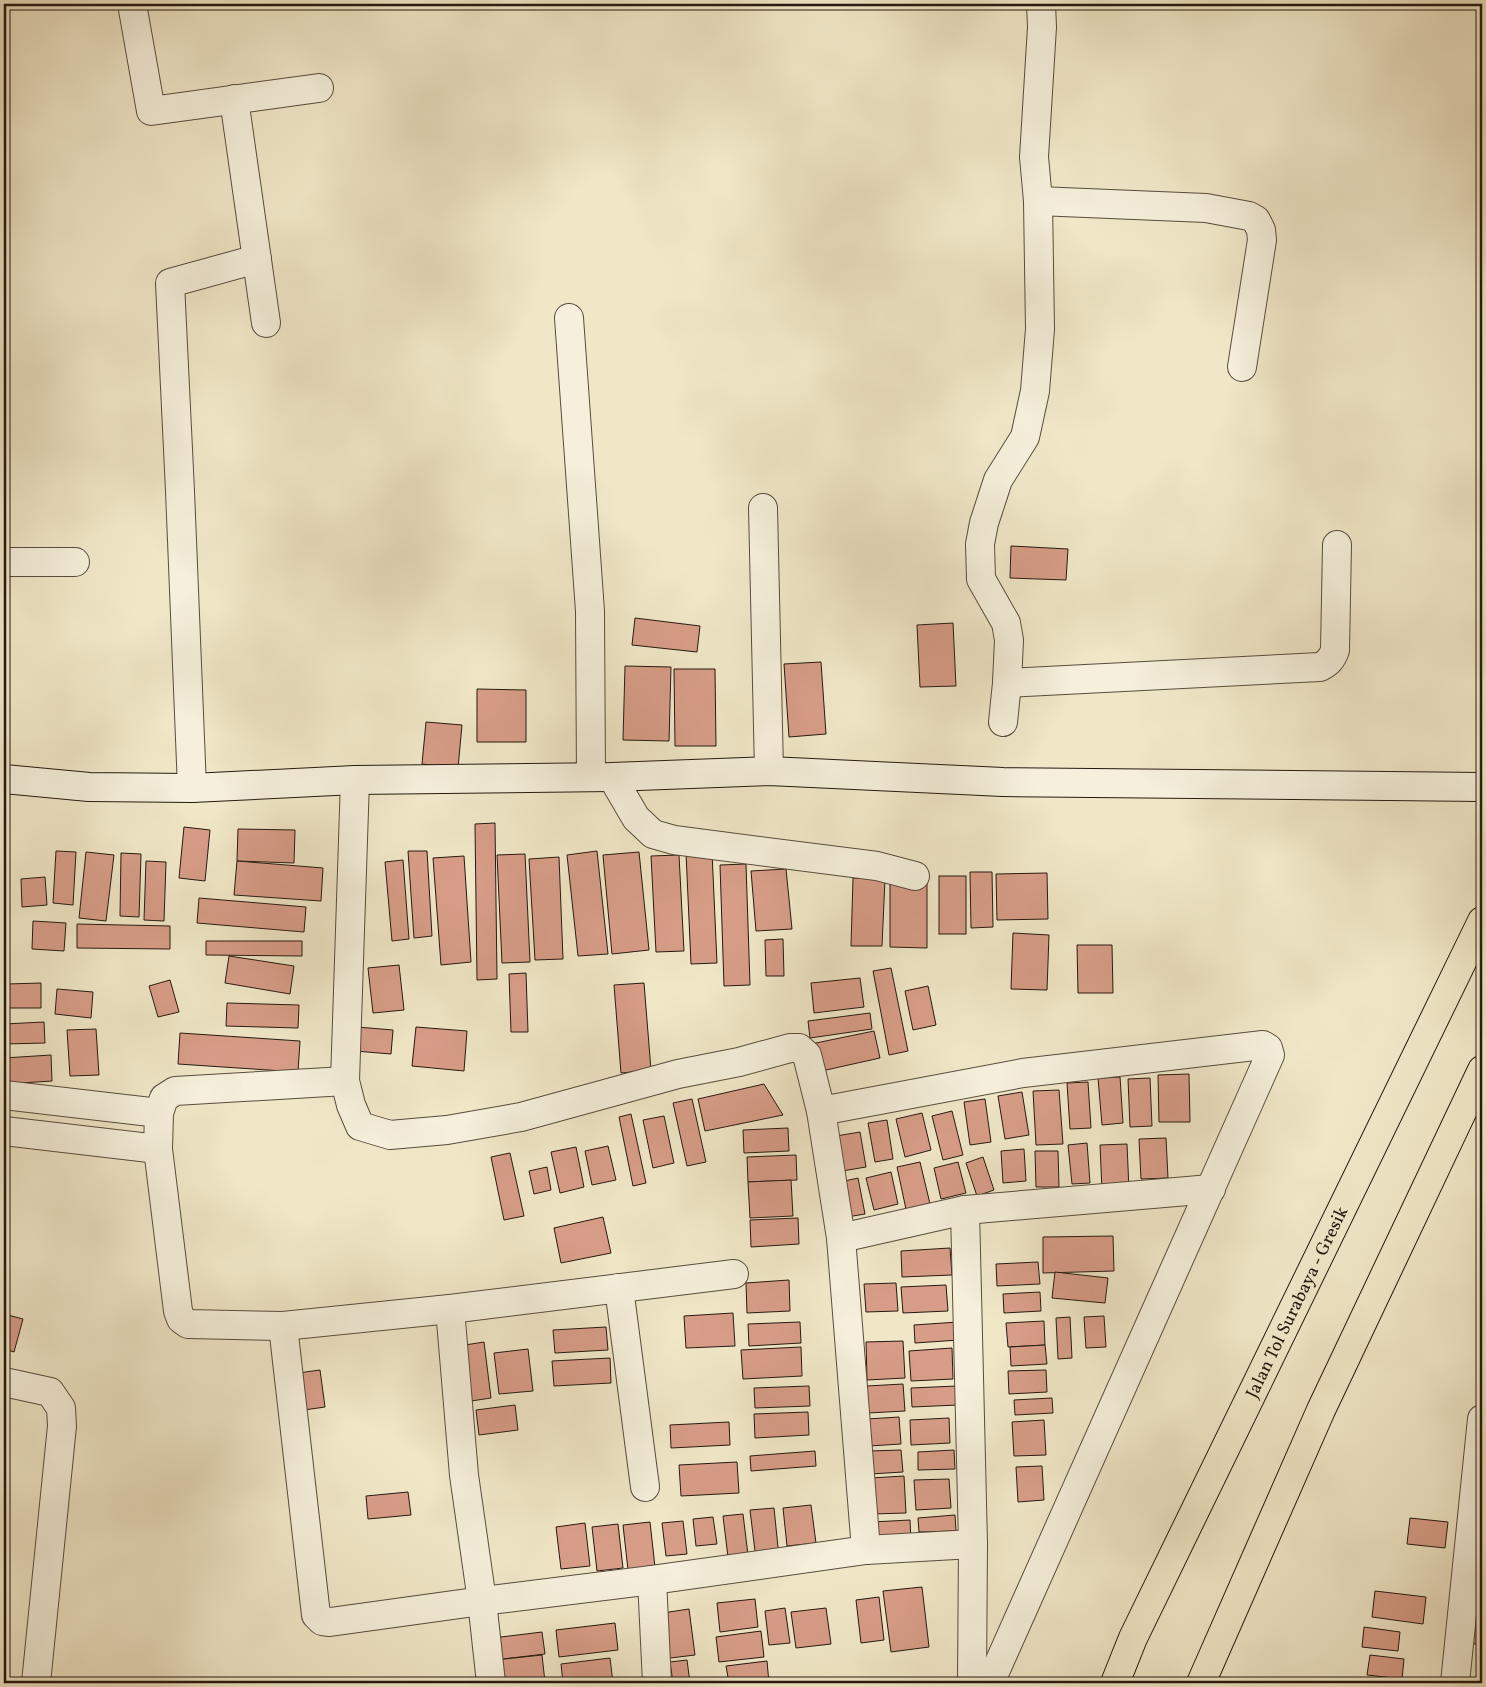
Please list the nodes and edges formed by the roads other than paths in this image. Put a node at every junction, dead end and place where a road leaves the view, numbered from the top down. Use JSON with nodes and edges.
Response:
{"nodes":[{"id":1,"x":132,"y":4,"type":"edge"},
{"id":2,"x":1041,"y":4,"type":"edge"},
{"id":3,"x":319,"y":88,"type":"dead end"},
{"id":4,"x":234,"y":99,"type":"junction"},
{"id":5,"x":1038,"y":201,"type":"junction"},
{"id":6,"x":257,"y":259,"type":"junction"},
{"id":7,"x":569,"y":318,"type":"dead end"},
{"id":8,"x":266,"y":323,"type":"dead end"},
{"id":9,"x":1242,"y":367,"type":"dead end"},
{"id":10,"x":763,"y":508,"type":"dead end"},
{"id":11,"x":1337,"y":545,"type":"dead end"},
{"id":12,"x":4,"y":562,"type":"edge"},
{"id":13,"x":75,"y":562,"type":"dead end"},
{"id":14,"x":1007,"y":683,"type":"junction"},
{"id":15,"x":1003,"y":722,"type":"dead end"},
{"id":16,"x":769,"y":771,"type":"junction"},
{"id":17,"x":602,"y":777,"type":"junction"},
{"id":18,"x":4,"y":779,"type":"edge"},
{"id":19,"x":355,"y":780,"type":"junction"},
{"id":20,"x":1482,"y":787,"type":"edge"},
{"id":21,"x":192,"y":788,"type":"junction"},
{"id":22,"x":915,"y":876,"type":"dead end"},
{"id":23,"x":1482,"y":921,"type":"edge"},
{"id":24,"x":1482,"y":1070,"type":"edge"},
{"id":25,"x":345,"y":1081,"type":"junction"},
{"id":26,"x":4,"y":1095,"type":"edge"},
{"id":27,"x":820,"y":1111,"type":"junction"},
{"id":28,"x":159,"y":1112,"type":"junction"},
{"id":29,"x":4,"y":1131,"type":"edge"},
{"id":30,"x":158,"y":1149,"type":"junction"},
{"id":31,"x":1211,"y":1189,"type":"junction"},
{"id":32,"x":965,"y":1210,"type":"junction"},
{"id":33,"x":841,"y":1238,"type":"junction"},
{"id":34,"x":734,"y":1274,"type":"dead end"},
{"id":35,"x":619,"y":1288,"type":"junction"},
{"id":36,"x":450,"y":1309,"type":"junction"},
{"id":37,"x":283,"y":1326,"type":"junction"},
{"id":38,"x":4,"y":1382,"type":"edge"},
{"id":39,"x":1482,"y":1419,"type":"edge"},
{"id":40,"x":645,"y":1487,"type":"dead end"},
{"id":41,"x":973,"y":1544,"type":"junction"},
{"id":42,"x":866,"y":1550,"type":"junction"},
{"id":43,"x":652,"y":1580,"type":"junction"},
{"id":44,"x":482,"y":1601,"type":"junction"},
{"id":45,"x":36,"y":1683,"type":"edge"},
{"id":46,"x":491,"y":1683,"type":"edge"},
{"id":47,"x":658,"y":1683,"type":"edge"},
{"id":48,"x":972,"y":1683,"type":"edge"},
{"id":49,"x":990,"y":1683,"type":"edge"},
{"id":50,"x":1114,"y":1683,"type":"edge"},
{"id":51,"x":1201,"y":1683,"type":"edge"},
{"id":52,"x":1454,"y":1683,"type":"edge"}],
"edges":[{"from":1,"to":4,"type":"street"},
{"from":2,"to":5,"type":"street"},
{"from":3,"to":4,"type":"street"},
{"from":4,"to":6,"type":"street"},
{"from":5,"to":9,"type":"street"},
{"from":5,"to":14,"type":"street"},
{"from":6,"to":8,"type":"street"},
{"from":6,"to":21,"type":"street"},
{"from":7,"to":17,"type":"street"},
{"from":10,"to":16,"type":"street"},
{"from":11,"to":14,"type":"street"},
{"from":12,"to":13,"type":"street"},
{"from":14,"to":15,"type":"street"},
{"from":16,"to":17,"type":"street"},
{"from":16,"to":20,"type":"street"},
{"from":17,"to":19,"type":"street"},
{"from":17,"to":22,"type":"street"},
{"from":18,"to":21,"type":"street"},
{"from":19,"to":21,"type":"street"},
{"from":19,"to":25,"type":"street"},
{"from":23,"to":50,"type":"highway","name":"Jalan Tol Surabaya - Gresik"},
{"from":24,"to":51,"type":"highway"},
{"from":25,"to":27,"type":"street"},
{"from":25,"to":28,"type":"street"},
{"from":26,"to":28,"type":"street"},
{"from":27,"to":31,"type":"street"},
{"from":27,"to":33,"type":"street"},
{"from":28,"to":30,"type":"street"},
{"from":29,"to":30,"type":"street"},
{"from":30,"to":37,"type":"street"},
{"from":31,"to":32,"type":"street"},
{"from":31,"to":49,"type":"street"},
{"from":32,"to":33,"type":"street"},
{"from":32,"to":41,"type":"street"},
{"from":33,"to":42,"type":"street"},
{"from":34,"to":35,"type":"street"},
{"from":35,"to":36,"type":"street"},
{"from":35,"to":40,"type":"street"},
{"from":36,"to":37,"type":"street"},
{"from":36,"to":44,"type":"street"},
{"from":37,"to":44,"type":"street"},
{"from":38,"to":45,"type":"street"},
{"from":39,"to":52,"type":"street"},
{"from":41,"to":42,"type":"street"},
{"from":41,"to":48,"type":"street"},
{"from":42,"to":43,"type":"street"},
{"from":43,"to":44,"type":"street"},
{"from":43,"to":47,"type":"street"},
{"from":44,"to":46,"type":"street"}]}
